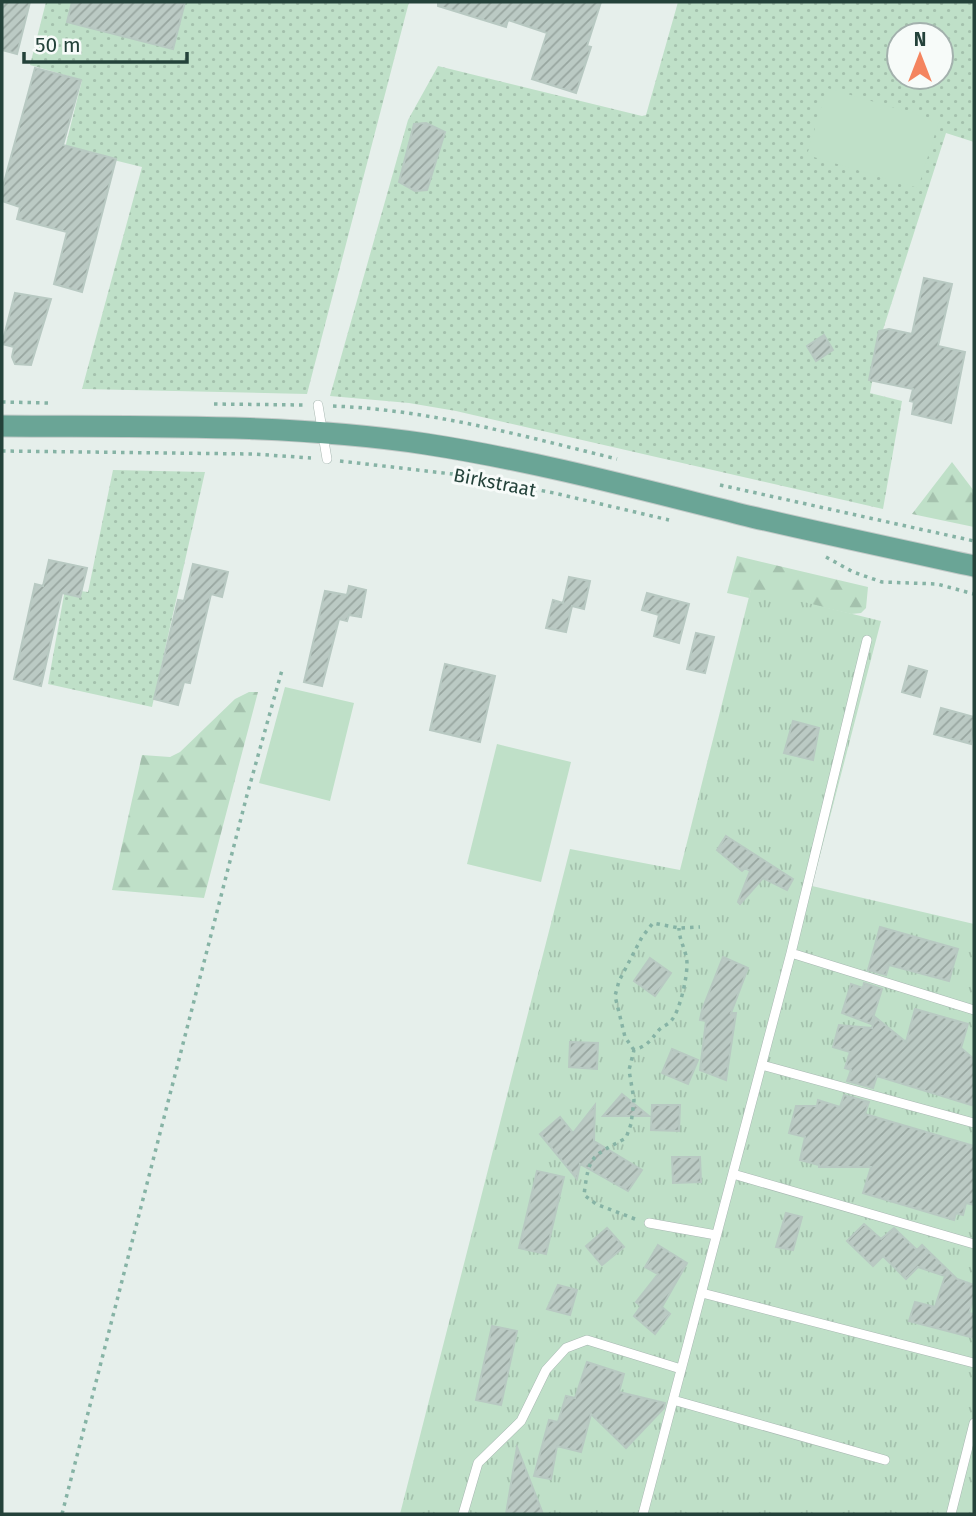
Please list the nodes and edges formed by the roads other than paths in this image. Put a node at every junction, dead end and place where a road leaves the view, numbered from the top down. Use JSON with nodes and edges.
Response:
{"nodes":[{"id":1,"x":318,"y":405,"type":"dead end"},
{"id":2,"x":2,"y":426,"type":"edge"},
{"id":3,"x":323,"y":434,"type":"junction"},
{"id":4,"x":327,"y":459,"type":"road end"},
{"id":5,"x":974,"y":566,"type":"edge"},
{"id":6,"x":867,"y":640,"type":"dead end"},
{"id":7,"x":791,"y":953,"type":"junction"},
{"id":8,"x":974,"y":1010,"type":"edge"},
{"id":9,"x":762,"y":1065,"type":"junction"},
{"id":10,"x":974,"y":1123,"type":"edge"},
{"id":11,"x":733,"y":1174,"type":"junction"},
{"id":12,"x":649,"y":1223,"type":"road end"},
{"id":13,"x":716,"y":1236,"type":"junction"},
{"id":14,"x":974,"y":1244,"type":"edge"},
{"id":15,"x":702,"y":1293,"type":"junction"},
{"id":16,"x":974,"y":1363,"type":"edge"},
{"id":17,"x":681,"y":1369,"type":"junction"},
{"id":18,"x":673,"y":1400,"type":"junction"},
{"id":19,"x":974,"y":1423,"type":"edge"},
{"id":20,"x":885,"y":1460,"type":"dead end"},
{"id":21,"x":463,"y":1514,"type":"edge"},
{"id":22,"x":643,"y":1514,"type":"edge"},
{"id":23,"x":951,"y":1514,"type":"edge"}],
"edges":[{"from":1,"to":3,"type":"lane"},
{"from":2,"to":3,"type":"main road","name":"Birkstraat"},
{"from":3,"to":4,"type":"lane"},
{"from":3,"to":5,"type":"main road","name":"Birkstraat"},
{"from":6,"to":7,"type":"lane"},
{"from":7,"to":8,"type":"lane"},
{"from":7,"to":9,"type":"lane"},
{"from":9,"to":10,"type":"lane"},
{"from":9,"to":11,"type":"lane"},
{"from":11,"to":13,"type":"lane"},
{"from":11,"to":14,"type":"lane"},
{"from":12,"to":13,"type":"lane"},
{"from":13,"to":15,"type":"lane"},
{"from":15,"to":16,"type":"lane"},
{"from":15,"to":17,"type":"lane"},
{"from":17,"to":18,"type":"lane"},
{"from":17,"to":21,"type":"lane"},
{"from":18,"to":20,"type":"lane"},
{"from":18,"to":22,"type":"lane"},
{"from":19,"to":23,"type":"lane"}]}
